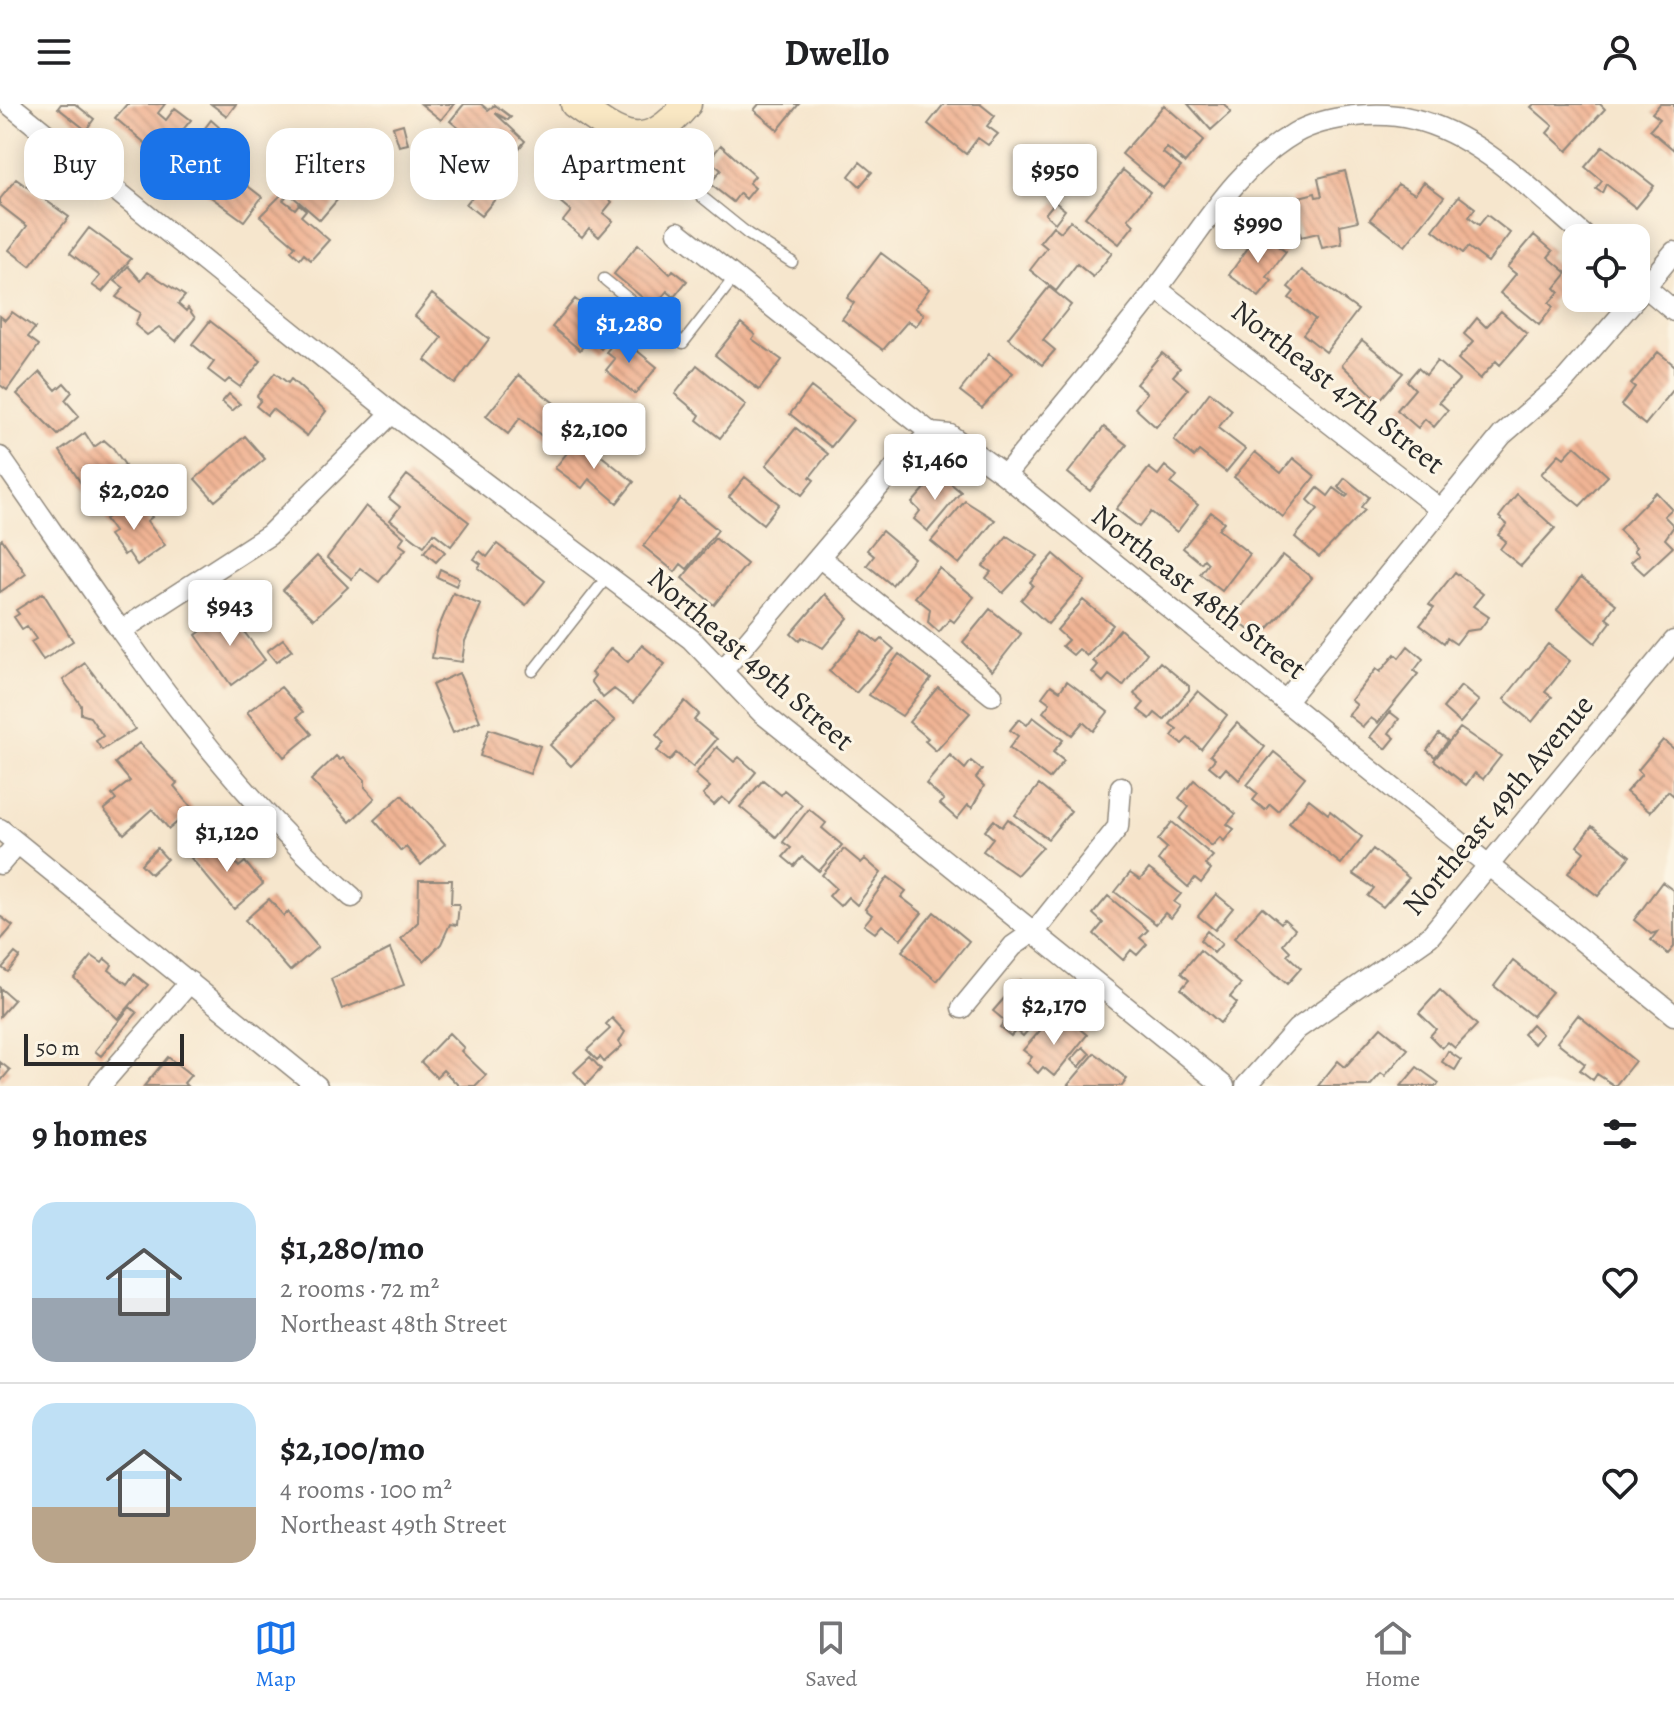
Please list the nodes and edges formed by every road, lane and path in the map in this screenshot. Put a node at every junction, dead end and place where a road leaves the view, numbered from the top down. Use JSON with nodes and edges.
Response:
{"nodes":[{"id":1,"x":9,"y":104,"type":"edge"},
{"id":2,"x":575,"y":104,"type":"edge"},
{"id":3,"x":687,"y":104,"type":"edge"},
{"id":4,"x":614,"y":128,"type":"edge"},
{"id":5,"x":659,"y":128,"type":"edge"},
{"id":6,"x":706,"y":200,"type":"edge"},
{"id":7,"x":1570,"y":224,"type":"edge"},
{"id":8,"x":678,"y":232,"type":"dead end"},
{"id":9,"x":1674,"y":252,"type":"edge"},
{"id":10,"x":792,"y":262,"type":"dead end"},
{"id":11,"x":1650,"y":277,"type":"edge"},
{"id":12,"x":734,"y":278,"type":"junction"},
{"id":13,"x":604,"y":279,"type":"dead end"},
{"id":14,"x":1157,"y":289,"type":"junction"},
{"id":15,"x":1650,"y":297,"type":"edge"},
{"id":16,"x":1674,"y":311,"type":"edge"},
{"id":17,"x":1620,"y":312,"type":"edge"},
{"id":18,"x":392,"y":413,"type":"junction"},
{"id":19,"x":931,"y":433,"type":"junction"},
{"id":20,"x":0,"y":457,"type":"edge"},
{"id":21,"x":1005,"y":475,"type":"junction"},
{"id":22,"x":1439,"y":508,"type":"junction"},
{"id":23,"x":819,"y":557,"type":"junction"},
{"id":24,"x":608,"y":576,"type":"junction"},
{"id":25,"x":122,"y":630,"type":"junction"},
{"id":26,"x":1674,"y":641,"type":"edge"},
{"id":27,"x":724,"y":669,"type":"junction"},
{"id":28,"x":533,"y":671,"type":"dead end"},
{"id":29,"x":992,"y":695,"type":"dead end"},
{"id":30,"x":1287,"y":699,"type":"junction"},
{"id":31,"x":1121,"y":787,"type":"dead end"},
{"id":32,"x":0,"y":829,"type":"edge"},
{"id":33,"x":17,"y":844,"type":"junction"},
{"id":34,"x":0,"y":864,"type":"edge"},
{"id":35,"x":1490,"y":866,"type":"junction"},
{"id":36,"x":352,"y":897,"type":"dead end"},
{"id":37,"x":1036,"y":930,"type":"junction"},
{"id":38,"x":190,"y":982,"type":"junction"},
{"id":39,"x":962,"y":1008,"type":"dead end"},
{"id":40,"x":1674,"y":1015,"type":"edge"},
{"id":41,"x":100,"y":1086,"type":"edge"},
{"id":42,"x":317,"y":1086,"type":"edge"},
{"id":43,"x":1224,"y":1086,"type":"edge"},
{"id":44,"x":1246,"y":1086,"type":"edge"}],
"edges":[{"from":1,"to":18,"type":"street","name":"Northeast 49th Street"},
{"from":2,"to":4,"type":"street"},
{"from":3,"to":5,"type":"street"},
{"from":6,"to":10,"type":"lane"},
{"from":7,"to":14,"type":"street"},
{"from":8,"to":12,"type":"street","name":"Northeast 48th Street"},
{"from":9,"to":11,"type":"street"},
{"from":12,"to":13,"type":"lane"},
{"from":12,"to":19,"type":"street","name":"Northeast 48th Street"},
{"from":14,"to":21,"type":"street"},
{"from":14,"to":22,"type":"street","name":"Northeast 47th Street"},
{"from":15,"to":16,"type":"street"},
{"from":17,"to":22,"type":"street"},
{"from":18,"to":24,"type":"street","name":"Northeast 49th Street"},
{"from":18,"to":25,"type":"street"},
{"from":19,"to":21,"type":"street","name":"Northeast 48th Street"},
{"from":19,"to":23,"type":"street"},
{"from":20,"to":25,"type":"street"},
{"from":21,"to":30,"type":"street","name":"Northeast 48th Street"},
{"from":22,"to":30,"type":"street"},
{"from":23,"to":27,"type":"street"},
{"from":23,"to":29,"type":"street"},
{"from":24,"to":27,"type":"street","name":"Northeast 49th Street"},
{"from":24,"to":28,"type":"lane"},
{"from":25,"to":36,"type":"street"},
{"from":26,"to":35,"type":"street","name":"Northeast 49th Avenue"},
{"from":27,"to":37,"type":"street","name":"Northeast 49th Street"},
{"from":30,"to":35,"type":"street","name":"Northeast 48th Street"},
{"from":31,"to":37,"type":"street"},
{"from":32,"to":33,"type":"street"},
{"from":33,"to":34,"type":"street"},
{"from":33,"to":38,"type":"street"},
{"from":35,"to":40,"type":"street","name":"Northeast 48th Street"},
{"from":35,"to":44,"type":"street","name":"Northeast 49th Avenue"},
{"from":37,"to":39,"type":"street"},
{"from":37,"to":43,"type":"street","name":"Northeast 49th Street"},
{"from":38,"to":41,"type":"street"},
{"from":38,"to":42,"type":"street"}]}
